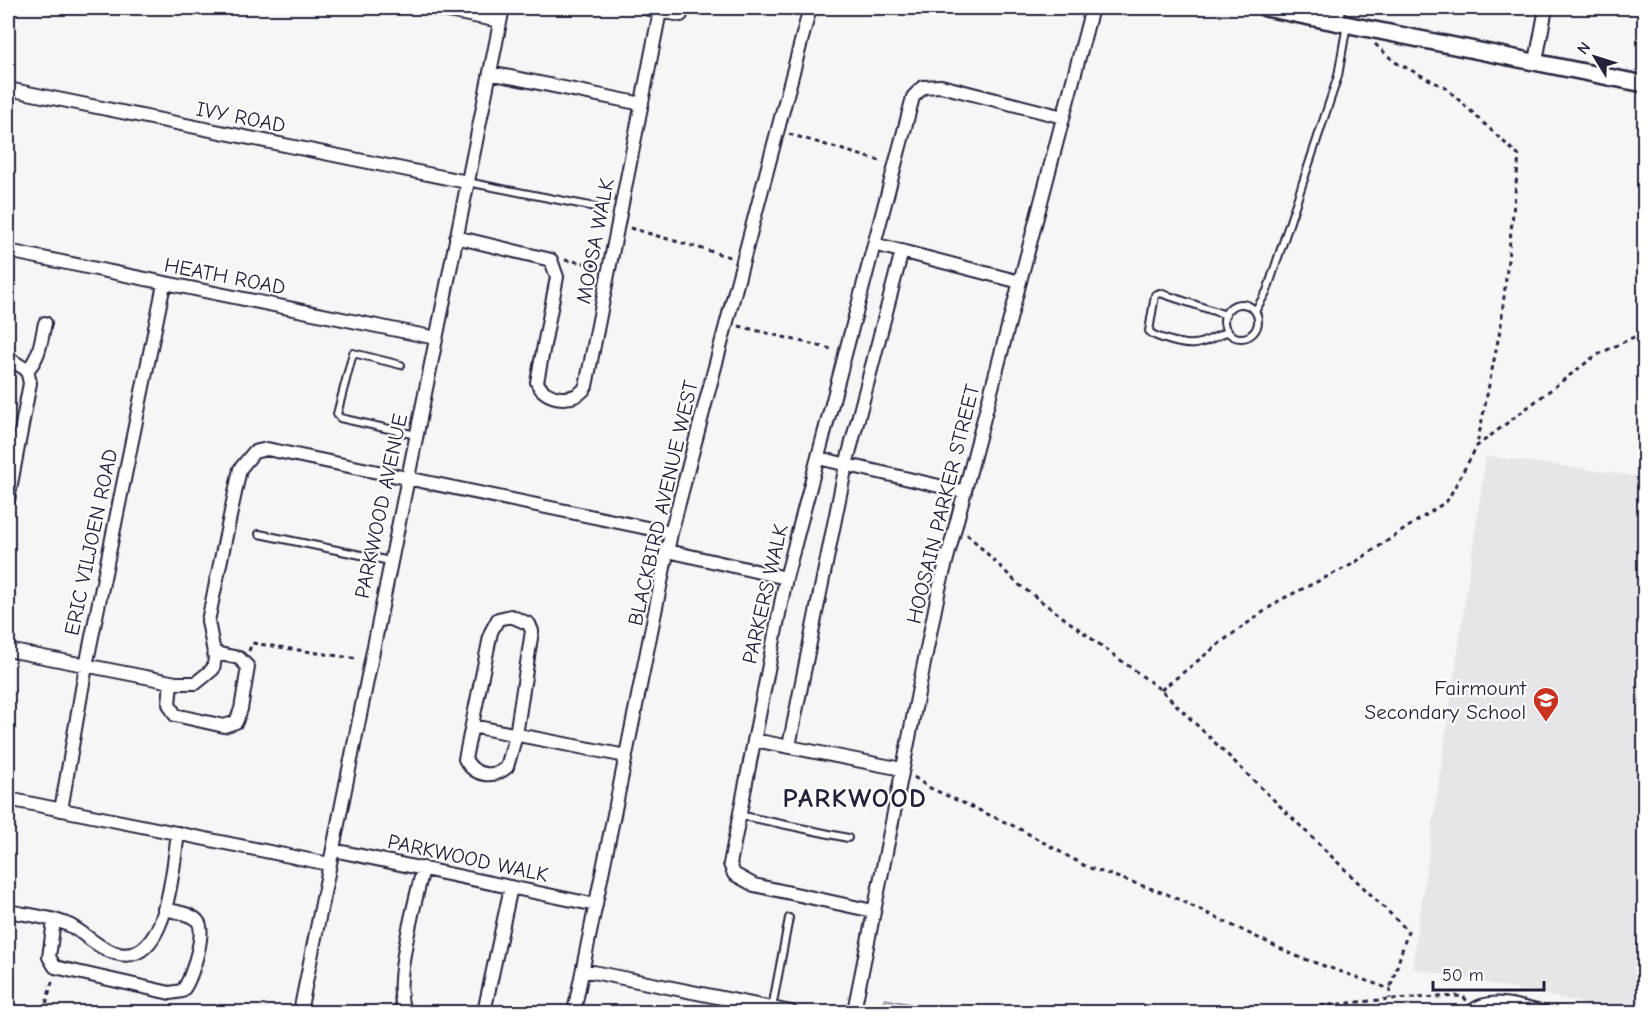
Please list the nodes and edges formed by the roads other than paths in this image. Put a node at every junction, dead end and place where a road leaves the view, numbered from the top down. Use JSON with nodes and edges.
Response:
{"nodes":[{"id":1,"x":432,"y":8,"type":"edge"},
{"id":2,"x":503,"y":8,"type":"edge"},
{"id":3,"x":644,"y":8,"type":"edge"},
{"id":4,"x":810,"y":8,"type":"edge"},
{"id":5,"x":1092,"y":8,"type":"edge"},
{"id":6,"x":1265,"y":8,"type":"edge"},
{"id":7,"x":1546,"y":8,"type":"edge"},
{"id":8,"x":660,"y":11,"type":"junction"},
{"id":9,"x":681,"y":15,"type":"dead end"},
{"id":10,"x":1341,"y":18,"type":"edge"},
{"id":11,"x":500,"y":21,"type":"junction"},
{"id":12,"x":1536,"y":61,"type":"junction"},
{"id":13,"x":490,"y":73,"type":"junction"},
{"id":14,"x":1644,"y":84,"type":"edge"},
{"id":15,"x":8,"y":90,"type":"edge"},
{"id":16,"x":642,"y":104,"type":"junction"},
{"id":17,"x":1063,"y":117,"type":"junction"},
{"id":18,"x":467,"y":182,"type":"junction"},
{"id":19,"x":596,"y":207,"type":"dead end"},
{"id":20,"x":456,"y":237,"type":"junction"},
{"id":21,"x":874,"y":244,"type":"junction"},
{"id":22,"x":8,"y":251,"type":"edge"},
{"id":23,"x":902,"y":251,"type":"junction"},
{"id":24,"x":1020,"y":282,"type":"junction"},
{"id":25,"x":164,"y":284,"type":"junction"},
{"id":26,"x":1255,"y":311,"type":"junction"},
{"id":27,"x":1226,"y":315,"type":"junction"},
{"id":28,"x":45,"y":323,"type":"dead end"},
{"id":29,"x":1228,"y":331,"type":"junction"},
{"id":30,"x":436,"y":338,"type":"junction"},
{"id":31,"x":8,"y":358,"type":"edge"},
{"id":32,"x":401,"y":365,"type":"dead end"},
{"id":33,"x":27,"y":370,"type":"junction"},
{"id":34,"x":416,"y":435,"type":"junction"},
{"id":35,"x":818,"y":458,"type":"junction"},
{"id":36,"x":846,"y":465,"type":"junction"},
{"id":37,"x":407,"y":477,"type":"junction"},
{"id":38,"x":965,"y":492,"type":"junction"},
{"id":39,"x":8,"y":500,"type":"edge"},
{"id":40,"x":671,"y":533,"type":"junction"},
{"id":41,"x":259,"y":534,"type":"dead end"},
{"id":42,"x":668,"y":551,"type":"junction"},
{"id":43,"x":390,"y":561,"type":"junction"},
{"id":44,"x":786,"y":578,"type":"junction"},
{"id":45,"x":8,"y":651,"type":"edge"},
{"id":46,"x":215,"y":653,"type":"junction"},
{"id":47,"x":86,"y":666,"type":"junction"},
{"id":48,"x":171,"y":682,"type":"junction"},
{"id":49,"x":472,"y":726,"type":"junction"},
{"id":50,"x":516,"y":735,"type":"junction"},
{"id":51,"x":754,"y":740,"type":"junction"},
{"id":52,"x":789,"y":746,"type":"junction"},
{"id":53,"x":626,"y":756,"type":"junction"},
{"id":54,"x":902,"y":769,"type":"junction"},
{"id":55,"x":8,"y":800,"type":"edge"},
{"id":56,"x":61,"y":810,"type":"junction"},
{"id":57,"x":739,"y":815,"type":"junction"},
{"id":58,"x":178,"y":833,"type":"junction"},
{"id":59,"x":848,"y":838,"type":"dead end"},
{"id":60,"x":333,"y":849,"type":"junction"},
{"id":61,"x":329,"y":864,"type":"junction"},
{"id":62,"x":423,"y":868,"type":"junction"},
{"id":63,"x":510,"y":887,"type":"junction"},
{"id":64,"x":596,"y":905,"type":"junction"},
{"id":65,"x":164,"y":909,"type":"junction"},
{"id":66,"x":8,"y":911,"type":"edge"},
{"id":67,"x":873,"y":911,"type":"junction"},
{"id":68,"x":789,"y":918,"type":"dead end"},
{"id":69,"x":54,"y":921,"type":"junction"},
{"id":70,"x":583,"y":970,"type":"junction"},
{"id":71,"x":730,"y":1006,"type":"edge"},
{"id":72,"x":772,"y":1009,"type":"junction"},
{"id":73,"x":852,"y":1009,"type":"edge"},
{"id":74,"x":1472,"y":1011,"type":"edge"},
{"id":75,"x":300,"y":1012,"type":"edge"},
{"id":76,"x":406,"y":1012,"type":"edge"},
{"id":77,"x":484,"y":1012,"type":"edge"},
{"id":78,"x":574,"y":1012,"type":"edge"},
{"id":79,"x":791,"y":1012,"type":"edge"},
{"id":80,"x":1542,"y":1012,"type":"edge"}],
"edges":[{"from":1,"to":11,"type":"street"},
{"from":2,"to":11,"type":"street","name":"PARKWOOD AVENUE"},
{"from":3,"to":8,"type":"street"},
{"from":4,"to":40,"type":"street","name":"BLACKBIRD AVENUE WEST"},
{"from":5,"to":17,"type":"street","name":"HOOSAIN PARKER STREET"},
{"from":6,"to":10,"type":"street"},
{"from":7,"to":12,"type":"street"},
{"from":8,"to":9,"type":"street"},
{"from":8,"to":16,"type":"street","name":"MOOSA WALK"},
{"from":10,"to":12,"type":"street"},
{"from":10,"to":26,"type":"lane"},
{"from":11,"to":13,"type":"street","name":"PARKWOOD AVENUE"},
{"from":12,"to":14,"type":"street"},
{"from":13,"to":16,"type":"street"},
{"from":13,"to":18,"type":"street","name":"PARKWOOD AVENUE"},
{"from":15,"to":18,"type":"street","name":"IVY ROAD"},
{"from":16,"to":20,"type":"street","name":"MOOSA WALK"},
{"from":17,"to":21,"type":"street","name":"PARKERS WALK"},
{"from":17,"to":24,"type":"street","name":"HOOSAIN PARKER STREET"},
{"from":18,"to":19,"type":"lane"},
{"from":18,"to":20,"type":"street","name":"PARKWOOD AVENUE"},
{"from":20,"to":30,"type":"street","name":"PARKWOOD AVENUE"},
{"from":21,"to":23,"type":"street"},
{"from":21,"to":35,"type":"street","name":"PARKERS WALK"},
{"from":22,"to":25,"type":"street","name":"HEATH ROAD"},
{"from":23,"to":24,"type":"street"},
{"from":23,"to":36,"type":"street"},
{"from":24,"to":38,"type":"street","name":"HOOSAIN PARKER STREET"},
{"from":25,"to":30,"type":"street","name":"HEATH ROAD"},
{"from":25,"to":47,"type":"street","name":"ERIC VILJOEN ROAD"},
{"from":26,"to":27,"type":"lane"},
{"from":26,"to":29,"type":"lane"},
{"from":27,"to":29,"type":"lane"},
{"from":27,"to":29,"type":"lane"},
{"from":28,"to":33,"type":"street"},
{"from":30,"to":34,"type":"street","name":"PARKWOOD AVENUE"},
{"from":31,"to":33,"type":"street"},
{"from":32,"to":34,"type":"lane"},
{"from":33,"to":39,"type":"street"},
{"from":34,"to":37,"type":"street","name":"PARKWOOD AVENUE"},
{"from":35,"to":36,"type":"street"},
{"from":35,"to":44,"type":"street","name":"PARKERS WALK"},
{"from":36,"to":38,"type":"street"},
{"from":36,"to":52,"type":"street"},
{"from":37,"to":40,"type":"street"},
{"from":37,"to":43,"type":"street","name":"PARKWOOD AVENUE"},
{"from":37,"to":46,"type":"street"},
{"from":38,"to":54,"type":"street","name":"HOOSAIN PARKER STREET"},
{"from":40,"to":42,"type":"street","name":"BLACKBIRD AVENUE WEST"},
{"from":41,"to":43,"type":"lane"},
{"from":42,"to":44,"type":"street"},
{"from":42,"to":53,"type":"street","name":"BLACKBIRD AVENUE WEST"},
{"from":43,"to":60,"type":"street","name":"PARKWOOD AVENUE"},
{"from":44,"to":51,"type":"street","name":"PARKERS WALK"},
{"from":45,"to":47,"type":"street"},
{"from":46,"to":48,"type":"street"},
{"from":46,"to":48,"type":"street"},
{"from":47,"to":48,"type":"street"},
{"from":47,"to":56,"type":"street","name":"ERIC VILJOEN ROAD"},
{"from":49,"to":50,"type":"street"},
{"from":49,"to":50,"type":"street"},
{"from":49,"to":50,"type":"street"},
{"from":50,"to":53,"type":"street"},
{"from":51,"to":52,"type":"street"},
{"from":51,"to":57,"type":"street","name":"PARKERS WALK"},
{"from":52,"to":54,"type":"street"},
{"from":53,"to":64,"type":"street","name":"BLACKBIRD AVENUE WEST"},
{"from":54,"to":67,"type":"street","name":"HOOSAIN PARKER STREET"},
{"from":55,"to":56,"type":"street"},
{"from":56,"to":58,"type":"street"},
{"from":57,"to":59,"type":"lane"},
{"from":57,"to":67,"type":"street","name":"PARKERS WALK"},
{"from":58,"to":61,"type":"street"},
{"from":58,"to":65,"type":"street"},
{"from":60,"to":61,"type":"street","name":"PARKWOOD AVENUE"},
{"from":60,"to":62,"type":"street","name":"PARKWOOD WALK"},
{"from":61,"to":75,"type":"street","name":"PARKWOOD AVENUE"},
{"from":62,"to":63,"type":"street","name":"PARKWOOD WALK"},
{"from":62,"to":76,"type":"street"},
{"from":63,"to":64,"type":"street","name":"PARKWOOD WALK"},
{"from":63,"to":77,"type":"street"},
{"from":64,"to":70,"type":"street","name":"BLACKBIRD AVENUE WEST"},
{"from":65,"to":69,"type":"street"},
{"from":65,"to":69,"type":"street"},
{"from":66,"to":69,"type":"street"},
{"from":67,"to":73,"type":"street","name":"HOOSAIN PARKER STREET"},
{"from":68,"to":72,"type":"lane"},
{"from":70,"to":71,"type":"street"},
{"from":70,"to":78,"type":"street","name":"BLACKBIRD AVENUE WEST"},
{"from":71,"to":72,"type":"street"},
{"from":72,"to":79,"type":"street"},
{"from":74,"to":80,"type":"street"}]}
